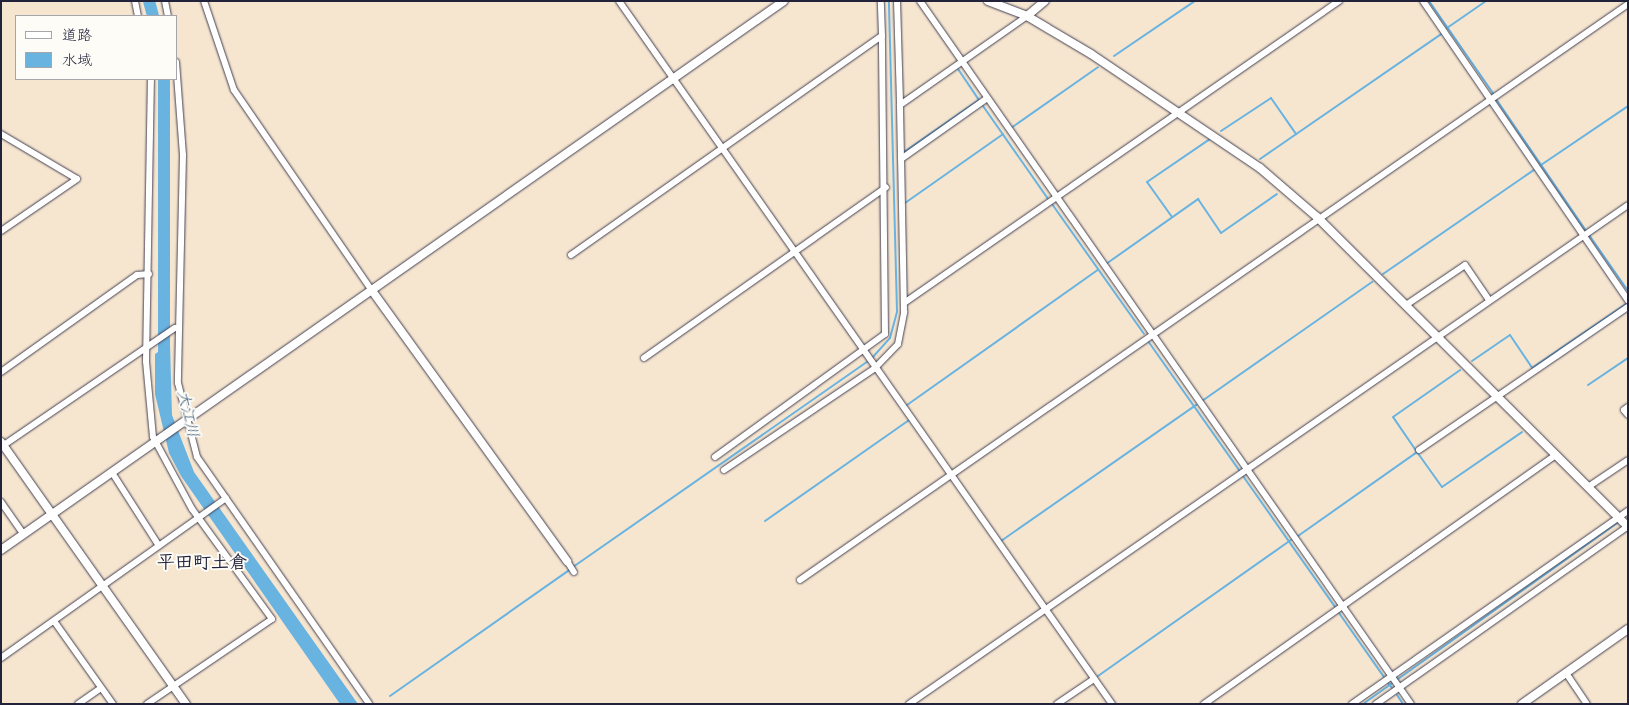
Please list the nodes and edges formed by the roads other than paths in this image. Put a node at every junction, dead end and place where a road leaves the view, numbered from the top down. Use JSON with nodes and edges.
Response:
{"nodes":[{"id":1,"x":135,"y":1,"type":"edge"},
{"id":2,"x":165,"y":1,"type":"edge"},
{"id":3,"x":204,"y":1,"type":"edge"},
{"id":4,"x":619,"y":1,"type":"edge"},
{"id":5,"x":784,"y":1,"type":"edge"},
{"id":6,"x":881,"y":1,"type":"edge"},
{"id":7,"x":897,"y":1,"type":"edge"},
{"id":8,"x":920,"y":1,"type":"edge"},
{"id":9,"x":988,"y":1,"type":"edge"},
{"id":10,"x":1045,"y":1,"type":"edge"},
{"id":11,"x":1339,"y":1,"type":"edge"},
{"id":12,"x":1423,"y":1,"type":"edge"},
{"id":13,"x":1628,"y":4,"type":"edge"},
{"id":14,"x":138,"y":15,"type":"edge"},
{"id":15,"x":168,"y":15,"type":"edge"},
{"id":16,"x":1027,"y":16,"type":"junction"},
{"id":17,"x":882,"y":36,"type":"junction"},
{"id":18,"x":960,"y":63,"type":"junction"},
{"id":19,"x":151,"y":80,"type":"edge"},
{"id":20,"x":177,"y":80,"type":"edge"},
{"id":21,"x":673,"y":80,"type":"junction"},
{"id":22,"x":986,"y":99,"type":"junction"},
{"id":23,"x":1490,"y":99,"type":"junction"},
{"id":24,"x":900,"y":105,"type":"junction"},
{"id":25,"x":1180,"y":110,"type":"junction"},
{"id":26,"x":1,"y":134,"type":"edge"},
{"id":27,"x":722,"y":150,"type":"junction"},
{"id":28,"x":901,"y":159,"type":"junction"},
{"id":29,"x":886,"y":187,"type":"junction"},
{"id":30,"x":1055,"y":198,"type":"junction"},
{"id":31,"x":1628,"y":205,"type":"edge"},
{"id":32,"x":1317,"y":217,"type":"junction"},
{"id":33,"x":1,"y":232,"type":"edge"},
{"id":34,"x":1584,"y":236,"type":"junction"},
{"id":35,"x":793,"y":252,"type":"junction"},
{"id":36,"x":571,"y":255,"type":"dead end"},
{"id":37,"x":149,"y":274,"type":"junction"},
{"id":38,"x":373,"y":292,"type":"junction"},
{"id":39,"x":1489,"y":300,"type":"junction"},
{"id":40,"x":1628,"y":300,"type":"edge"},
{"id":41,"x":904,"y":303,"type":"junction"},
{"id":42,"x":1406,"y":305,"type":"junction"},
{"id":43,"x":1628,"y":307,"type":"edge"},
{"id":44,"x":175,"y":328,"type":"dead end"},
{"id":45,"x":1151,"y":334,"type":"junction"},
{"id":46,"x":1437,"y":336,"type":"junction"},
{"id":47,"x":150,"y":346,"type":"junction"},
{"id":48,"x":866,"y":354,"type":"junction"},
{"id":49,"x":644,"y":358,"type":"dead end"},
{"id":50,"x":874,"y":367,"type":"junction"},
{"id":51,"x":1,"y":372,"type":"edge"},
{"id":52,"x":1497,"y":396,"type":"junction"},
{"id":53,"x":1628,"y":407,"type":"edge"},
{"id":54,"x":1628,"y":416,"type":"edge"},
{"id":55,"x":186,"y":424,"type":"junction"},
{"id":56,"x":159,"y":442,"type":"junction"},
{"id":57,"x":2,"y":445,"type":"edge"},
{"id":58,"x":1419,"y":450,"type":"dead end"},
{"id":59,"x":1556,"y":455,"type":"junction"},
{"id":60,"x":714,"y":457,"type":"dead end"},
{"id":61,"x":1628,"y":460,"type":"edge"},
{"id":62,"x":724,"y":470,"type":"dead end"},
{"id":63,"x":1246,"y":470,"type":"junction"},
{"id":64,"x":113,"y":474,"type":"junction"},
{"id":65,"x":950,"y":475,"type":"junction"},
{"id":66,"x":1588,"y":487,"type":"junction"},
{"id":67,"x":224,"y":499,"type":"junction"},
{"id":68,"x":1,"y":502,"type":"edge"},
{"id":69,"x":1628,"y":511,"type":"edge"},
{"id":70,"x":53,"y":513,"type":"junction"},
{"id":71,"x":200,"y":517,"type":"junction"},
{"id":72,"x":1618,"y":517,"type":"junction"},
{"id":73,"x":1627,"y":526,"type":"edge"},
{"id":74,"x":23,"y":534,"type":"junction"},
{"id":75,"x":159,"y":546,"type":"junction"},
{"id":76,"x":1,"y":550,"type":"edge"},
{"id":77,"x":567,"y":562,"type":"joint"},
{"id":78,"x":574,"y":572,"type":"dead end"},
{"id":79,"x":800,"y":580,"type":"dead end"},
{"id":80,"x":102,"y":586,"type":"junction"},
{"id":81,"x":1342,"y":606,"type":"junction"},
{"id":82,"x":1046,"y":608,"type":"junction"},
{"id":83,"x":54,"y":621,"type":"junction"},
{"id":84,"x":1628,"y":629,"type":"edge"},
{"id":85,"x":1,"y":658,"type":"edge"},
{"id":86,"x":1566,"y":673,"type":"junction"},
{"id":87,"x":1392,"y":677,"type":"junction"},
{"id":88,"x":1094,"y":678,"type":"junction"},
{"id":89,"x":173,"y":685,"type":"junction"},
{"id":90,"x":1399,"y":686,"type":"junction"},
{"id":91,"x":101,"y":688,"type":"junction"},
{"id":92,"x":78,"y":704,"type":"edge"},
{"id":93,"x":113,"y":704,"type":"edge"},
{"id":94,"x":147,"y":704,"type":"edge"},
{"id":95,"x":186,"y":704,"type":"edge"},
{"id":96,"x":369,"y":704,"type":"edge"},
{"id":97,"x":909,"y":704,"type":"edge"},
{"id":98,"x":1057,"y":704,"type":"edge"},
{"id":99,"x":1112,"y":704,"type":"edge"},
{"id":100,"x":1204,"y":704,"type":"edge"},
{"id":101,"x":1352,"y":704,"type":"edge"},
{"id":102,"x":1376,"y":704,"type":"edge"},
{"id":103,"x":1411,"y":704,"type":"edge"},
{"id":104,"x":1522,"y":704,"type":"edge"},
{"id":105,"x":1587,"y":704,"type":"edge"}],
"edges":[{"from":1,"to":14,"type":"street"},
{"from":2,"to":15,"type":"street"},
{"from":3,"to":38,"type":"street"},
{"from":4,"to":21,"type":"street"},
{"from":5,"to":21,"type":"street"},
{"from":6,"to":17,"type":"street"},
{"from":7,"to":24,"type":"street"},
{"from":8,"to":18,"type":"street"},
{"from":9,"to":16,"type":"street"},
{"from":10,"to":16,"type":"street"},
{"from":11,"to":25,"type":"street"},
{"from":12,"to":23,"type":"street"},
{"from":13,"to":23,"type":"street"},
{"from":16,"to":18,"type":"street"},
{"from":16,"to":25,"type":"street"},
{"from":17,"to":27,"type":"street"},
{"from":17,"to":29,"type":"street"},
{"from":18,"to":22,"type":"street"},
{"from":18,"to":24,"type":"street"},
{"from":19,"to":37,"type":"street"},
{"from":20,"to":55,"type":"street"},
{"from":21,"to":27,"type":"street"},
{"from":21,"to":38,"type":"street"},
{"from":22,"to":28,"type":"street"},
{"from":22,"to":30,"type":"street"},
{"from":23,"to":32,"type":"street"},
{"from":23,"to":34,"type":"street"},
{"from":24,"to":28,"type":"street"},
{"from":25,"to":30,"type":"street"},
{"from":25,"to":32,"type":"street"},
{"from":26,"to":33,"type":"street"},
{"from":27,"to":35,"type":"street"},
{"from":27,"to":36,"type":"street"},
{"from":28,"to":41,"type":"street"},
{"from":29,"to":35,"type":"street"},
{"from":29,"to":48,"type":"street"},
{"from":30,"to":41,"type":"street"},
{"from":30,"to":45,"type":"street"},
{"from":31,"to":34,"type":"street"},
{"from":32,"to":42,"type":"street"},
{"from":32,"to":45,"type":"street"},
{"from":34,"to":39,"type":"street"},
{"from":34,"to":40,"type":"street"},
{"from":35,"to":48,"type":"street"},
{"from":35,"to":49,"type":"street"},
{"from":37,"to":47,"type":"street"},
{"from":37,"to":51,"type":"street"},
{"from":38,"to":55,"type":"street"},
{"from":38,"to":77,"type":"street"},
{"from":39,"to":42,"type":"street"},
{"from":39,"to":46,"type":"street"},
{"from":41,"to":50,"type":"street"},
{"from":42,"to":46,"type":"street"},
{"from":43,"to":52,"type":"street"},
{"from":44,"to":47,"type":"street"},
{"from":45,"to":63,"type":"street"},
{"from":45,"to":65,"type":"street"},
{"from":46,"to":52,"type":"street"},
{"from":46,"to":63,"type":"street"},
{"from":47,"to":56,"type":"street"},
{"from":47,"to":57,"type":"street"},
{"from":48,"to":50,"type":"street"},
{"from":48,"to":60,"type":"street"},
{"from":50,"to":62,"type":"street"},
{"from":50,"to":65,"type":"street"},
{"from":52,"to":58,"type":"street"},
{"from":52,"to":59,"type":"street"},
{"from":53,"to":54,"type":"street"},
{"from":55,"to":56,"type":"street"},
{"from":55,"to":67,"type":"street"},
{"from":56,"to":64,"type":"street"},
{"from":56,"to":71,"type":"street"},
{"from":57,"to":70,"type":"street"},
{"from":59,"to":66,"type":"street"},
{"from":59,"to":81,"type":"street"},
{"from":61,"to":66,"type":"street"},
{"from":63,"to":81,"type":"street"},
{"from":63,"to":82,"type":"street"},
{"from":64,"to":70,"type":"street"},
{"from":64,"to":75,"type":"street"},
{"from":65,"to":79,"type":"street"},
{"from":65,"to":82,"type":"street"},
{"from":66,"to":72,"type":"street"},
{"from":67,"to":71,"type":"street"},
{"from":67,"to":96,"type":"street"},
{"from":68,"to":74,"type":"street"},
{"from":69,"to":72,"type":"street"},
{"from":70,"to":74,"type":"street"},
{"from":70,"to":80,"type":"street"},
{"from":71,"to":75,"type":"street"},
{"from":71,"to":89,"type":"street"},
{"from":72,"to":73,"type":"street"},
{"from":72,"to":87,"type":"street"},
{"from":73,"to":90,"type":"street"},
{"from":74,"to":76,"type":"street"},
{"from":75,"to":80,"type":"street"},
{"from":77,"to":78,"type":"street"},
{"from":80,"to":83,"type":"street"},
{"from":80,"to":89,"type":"street"},
{"from":81,"to":87,"type":"street"},
{"from":81,"to":100,"type":"street"},
{"from":82,"to":88,"type":"street"},
{"from":82,"to":97,"type":"street"},
{"from":83,"to":85,"type":"street"},
{"from":83,"to":91,"type":"street"},
{"from":84,"to":86,"type":"street"},
{"from":86,"to":104,"type":"street"},
{"from":86,"to":105,"type":"street"},
{"from":87,"to":90,"type":"street"},
{"from":87,"to":101,"type":"street"},
{"from":88,"to":98,"type":"street"},
{"from":88,"to":99,"type":"street"},
{"from":89,"to":94,"type":"street"},
{"from":89,"to":95,"type":"street"},
{"from":90,"to":102,"type":"street"},
{"from":90,"to":103,"type":"street"},
{"from":91,"to":92,"type":"street"},
{"from":91,"to":93,"type":"street"}]}
